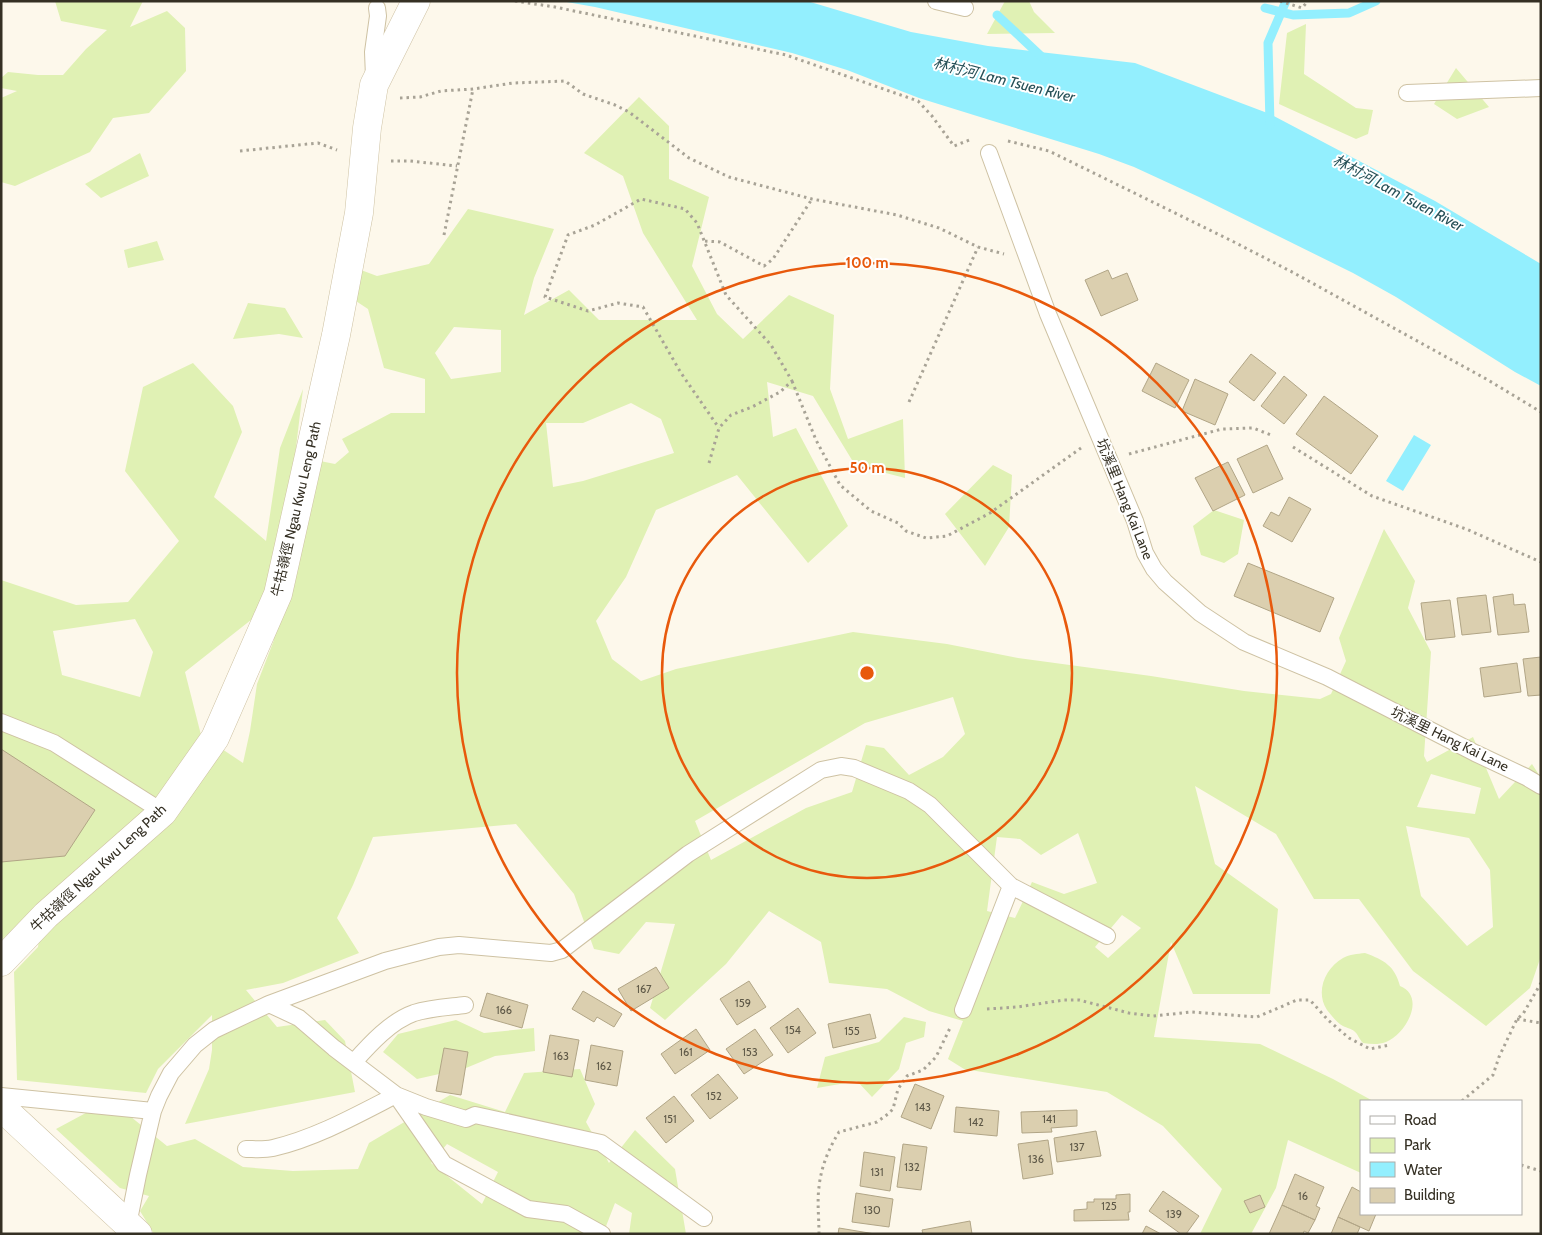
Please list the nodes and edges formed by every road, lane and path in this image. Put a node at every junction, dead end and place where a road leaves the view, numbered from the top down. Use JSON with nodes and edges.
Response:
{"nodes":[{"id":1,"x":416,"y":1,"type":"edge"},
{"id":2,"x":515,"y":1,"type":"edge"},
{"id":3,"x":936,"y":1,"type":"edge"},
{"id":4,"x":1280,"y":1,"type":"edge"},
{"id":5,"x":1308,"y":1,"type":"edge"},
{"id":6,"x":377,"y":8,"type":"dead end"},
{"id":7,"x":965,"y":8,"type":"dead end"},
{"id":8,"x":1541,"y":88,"type":"edge"},
{"id":9,"x":473,"y":89,"type":"junction"},
{"id":10,"x":373,"y":92,"type":"junction"},
{"id":11,"x":1407,"y":93,"type":"dead end"},
{"id":12,"x":982,"y":135,"type":"junction"},
{"id":13,"x":989,"y":153,"type":"joint"},
{"id":14,"x":812,"y":199,"type":"junction"},
{"id":15,"x":444,"y":235,"type":"dead end"},
{"id":16,"x":705,"y":241,"type":"junction"},
{"id":17,"x":978,"y":247,"type":"junction"},
{"id":18,"x":1028,"y":260,"type":"junction"},
{"id":19,"x":792,"y":381,"type":"junction"},
{"id":20,"x":909,"y":402,"type":"dead end"},
{"id":21,"x":1541,"y":412,"type":"edge"},
{"id":22,"x":720,"y":428,"type":"junction"},
{"id":23,"x":1099,"y":435,"type":"junction"},
{"id":24,"x":1271,"y":435,"type":"dead end"},
{"id":25,"x":1293,"y":447,"type":"dead end"},
{"id":26,"x":1109,"y":460,"type":"junction"},
{"id":27,"x":709,"y":463,"type":"dead end"},
{"id":28,"x":1541,"y":562,"type":"edge"},
{"id":29,"x":1,"y":722,"type":"edge"},
{"id":30,"x":1541,"y":786,"type":"edge"},
{"id":31,"x":163,"y":812,"type":"junction"},
{"id":32,"x":1011,"y":886,"type":"junction"},
{"id":33,"x":1107,"y":936,"type":"dead end"},
{"id":34,"x":1,"y":962,"type":"edge"},
{"id":35,"x":1541,"y":983,"type":"edge"},
{"id":36,"x":269,"y":1004,"type":"junction"},
{"id":37,"x":465,"y":1005,"type":"dead end"},
{"id":38,"x":963,"y":1010,"type":"junction"},
{"id":39,"x":1518,"y":1019,"type":"junction"},
{"id":40,"x":1541,"y":1023,"type":"edge"},
{"id":41,"x":1389,"y":1044,"type":"dead end"},
{"id":42,"x":354,"y":1062,"type":"junction"},
{"id":43,"x":1,"y":1096,"type":"edge"},
{"id":44,"x":396,"y":1096,"type":"junction"},
{"id":45,"x":1463,"y":1100,"type":"edge"},
{"id":46,"x":1,"y":1107,"type":"edge"},
{"id":47,"x":153,"y":1111,"type":"junction"},
{"id":48,"x":246,"y":1149,"type":"dead end"},
{"id":49,"x":1522,"y":1165,"type":"edge"},
{"id":50,"x":1541,"y":1171,"type":"edge"},
{"id":51,"x":704,"y":1218,"type":"dead end"},
{"id":52,"x":133,"y":1229,"type":"edge"},
{"id":53,"x":602,"y":1234,"type":"edge"},
{"id":54,"x":819,"y":1234,"type":"edge"}],
"edges":[{"from":1,"to":10,"type":"street","name":"牛牯嶺徑 Ngau Kwu Leng Path"},
{"from":2,"to":12,"type":"path"},
{"from":3,"to":7,"type":"lane"},
{"from":4,"to":5,"type":"path"},
{"from":6,"to":10,"type":"lane"},
{"from":8,"to":11,"type":"lane"},
{"from":9,"to":10,"type":"path"},
{"from":9,"to":14,"type":"path"},
{"from":9,"to":15,"type":"path"},
{"from":10,"to":31,"type":"street","name":"牛牯嶺徑 Ngau Kwu Leng Path"},
{"from":12,"to":13,"type":"path"},
{"from":12,"to":21,"type":"path"},
{"from":13,"to":18,"type":"lane","name":"坑溪里 Hang Kai Lane"},
{"from":14,"to":16,"type":"path"},
{"from":14,"to":17,"type":"path"},
{"from":16,"to":19,"type":"path"},
{"from":16,"to":22,"type":"path"},
{"from":17,"to":18,"type":"path"},
{"from":17,"to":20,"type":"path"},
{"from":18,"to":23,"type":"lane","name":"坑溪里 Hang Kai Lane"},
{"from":19,"to":22,"type":"path"},
{"from":19,"to":23,"type":"path"},
{"from":22,"to":27,"type":"path"},
{"from":23,"to":26,"type":"lane","name":"坑溪里 Hang Kai Lane"},
{"from":24,"to":26,"type":"path"},
{"from":25,"to":28,"type":"path"},
{"from":26,"to":30,"type":"lane","name":"坑溪里 Hang Kai Lane"},
{"from":29,"to":31,"type":"lane"},
{"from":31,"to":34,"type":"street","name":"牛牯嶺徑 Ngau Kwu Leng Path"},
{"from":32,"to":33,"type":"lane"},
{"from":32,"to":36,"type":"lane"},
{"from":32,"to":38,"type":"lane"},
{"from":35,"to":39,"type":"path"},
{"from":36,"to":42,"type":"lane"},
{"from":36,"to":47,"type":"lane"},
{"from":37,"to":42,"type":"lane"},
{"from":38,"to":41,"type":"path"},
{"from":38,"to":54,"type":"path"},
{"from":39,"to":40,"type":"path"},
{"from":39,"to":45,"type":"path"},
{"from":42,"to":44,"type":"lane"},
{"from":43,"to":47,"type":"lane"},
{"from":44,"to":48,"type":"lane"},
{"from":44,"to":51,"type":"lane"},
{"from":44,"to":53,"type":"lane"},
{"from":46,"to":52,"type":"street"},
{"from":47,"to":52,"type":"lane"},
{"from":49,"to":50,"type":"path"}]}
